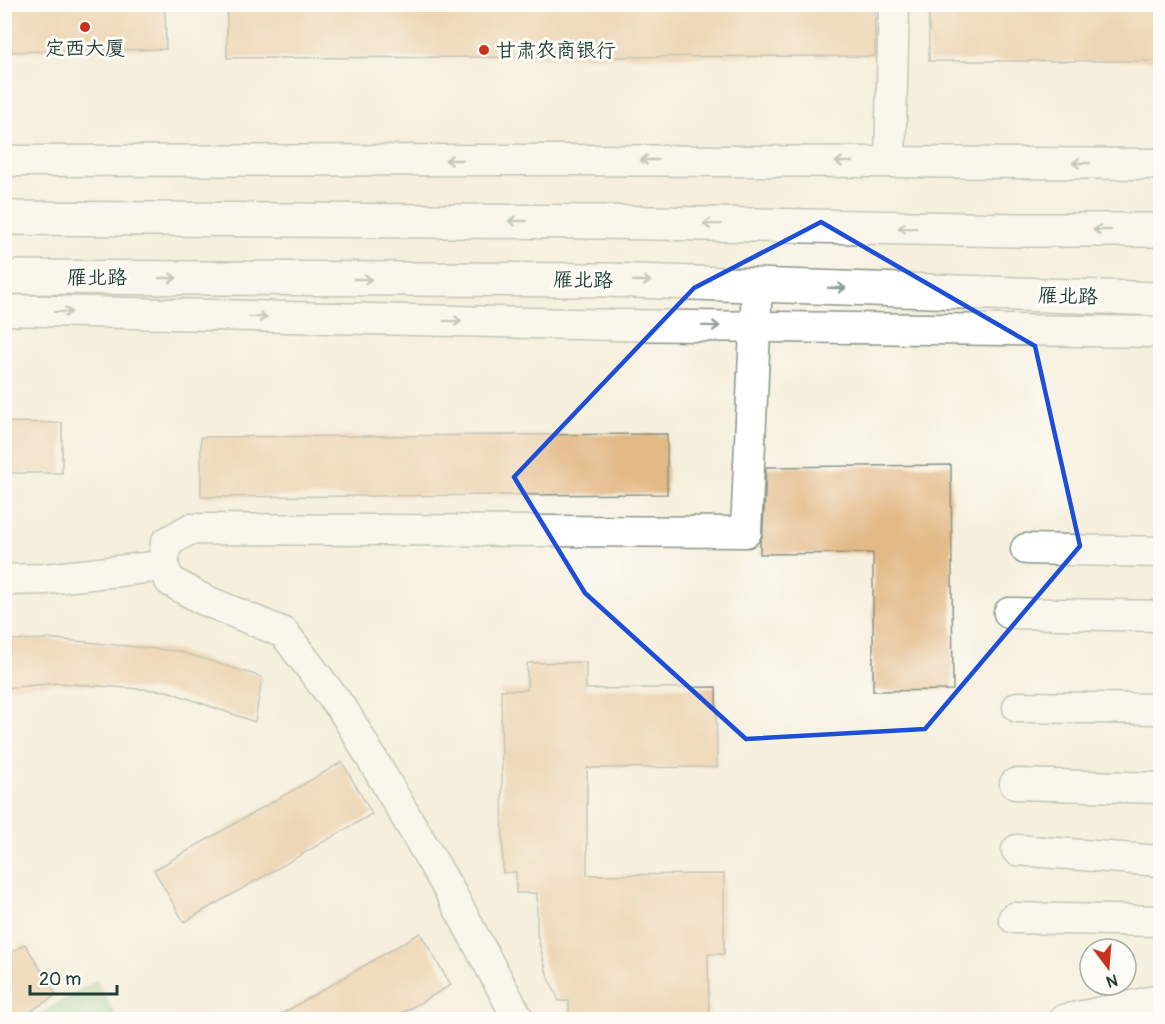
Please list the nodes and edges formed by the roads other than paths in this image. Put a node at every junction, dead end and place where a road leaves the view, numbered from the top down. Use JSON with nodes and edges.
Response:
{"nodes":[{"id":1,"x":894,"y":4,"type":"edge"},
{"id":2,"x":4,"y":161,"type":"edge"},
{"id":3,"x":890,"y":162,"type":"junction"},
{"id":4,"x":1161,"y":164,"type":"edge"},
{"id":5,"x":4,"y":218,"type":"edge"},
{"id":6,"x":1161,"y":230,"type":"edge"},
{"id":7,"x":4,"y":277,"type":"edge"},
{"id":8,"x":757,"y":285,"type":"junction"},
{"id":9,"x":1161,"y":299,"type":"edge"},
{"id":10,"x":4,"y":310,"type":"edge"},
{"id":11,"x":754,"y":327,"type":"junction"},
{"id":12,"x":1161,"y":332,"type":"edge"},
{"id":13,"x":1026,"y":549,"type":"dead end"},
{"id":14,"x":1161,"y":552,"type":"edge"},
{"id":15,"x":163,"y":566,"type":"junction"},
{"id":16,"x":4,"y":580,"type":"edge"},
{"id":17,"x":1009,"y":613,"type":"dead end"},
{"id":18,"x":1161,"y":616,"type":"edge"},
{"id":19,"x":1018,"y":707,"type":"dead end"},
{"id":20,"x":1161,"y":709,"type":"edge"},
{"id":21,"x":1015,"y":784,"type":"dead end"},
{"id":22,"x":1161,"y":788,"type":"edge"},
{"id":23,"x":1017,"y":850,"type":"dead end"},
{"id":24,"x":1161,"y":861,"type":"edge"},
{"id":25,"x":1014,"y":918,"type":"dead end"},
{"id":26,"x":1161,"y":921,"type":"edge"},
{"id":27,"x":1161,"y":1000,"type":"edge"},
{"id":28,"x":519,"y":1020,"type":"edge"},
{"id":29,"x":1065,"y":1020,"type":"edge"}],
"edges":[{"from":1,"to":3,"type":"street"},
{"from":3,"to":2,"type":"street","one_way":true},
{"from":4,"to":3,"type":"street","one_way":true},
{"from":6,"to":5,"type":"main road","one_way":true},
{"from":7,"to":8,"type":"main road","name":"雁北路","one_way":true},
{"from":8,"to":9,"type":"main road","name":"雁北路","one_way":true},
{"from":8,"to":11,"type":"street"},
{"from":10,"to":11,"type":"street","one_way":true},
{"from":11,"to":12,"type":"street"},
{"from":11,"to":15,"type":"street"},
{"from":13,"to":14,"type":"street"},
{"from":15,"to":16,"type":"street"},
{"from":15,"to":28,"type":"street"},
{"from":17,"to":18,"type":"street"},
{"from":19,"to":20,"type":"street"},
{"from":21,"to":22,"type":"street"},
{"from":23,"to":24,"type":"street"},
{"from":25,"to":26,"type":"street"},
{"from":27,"to":29,"type":"street"}]}
